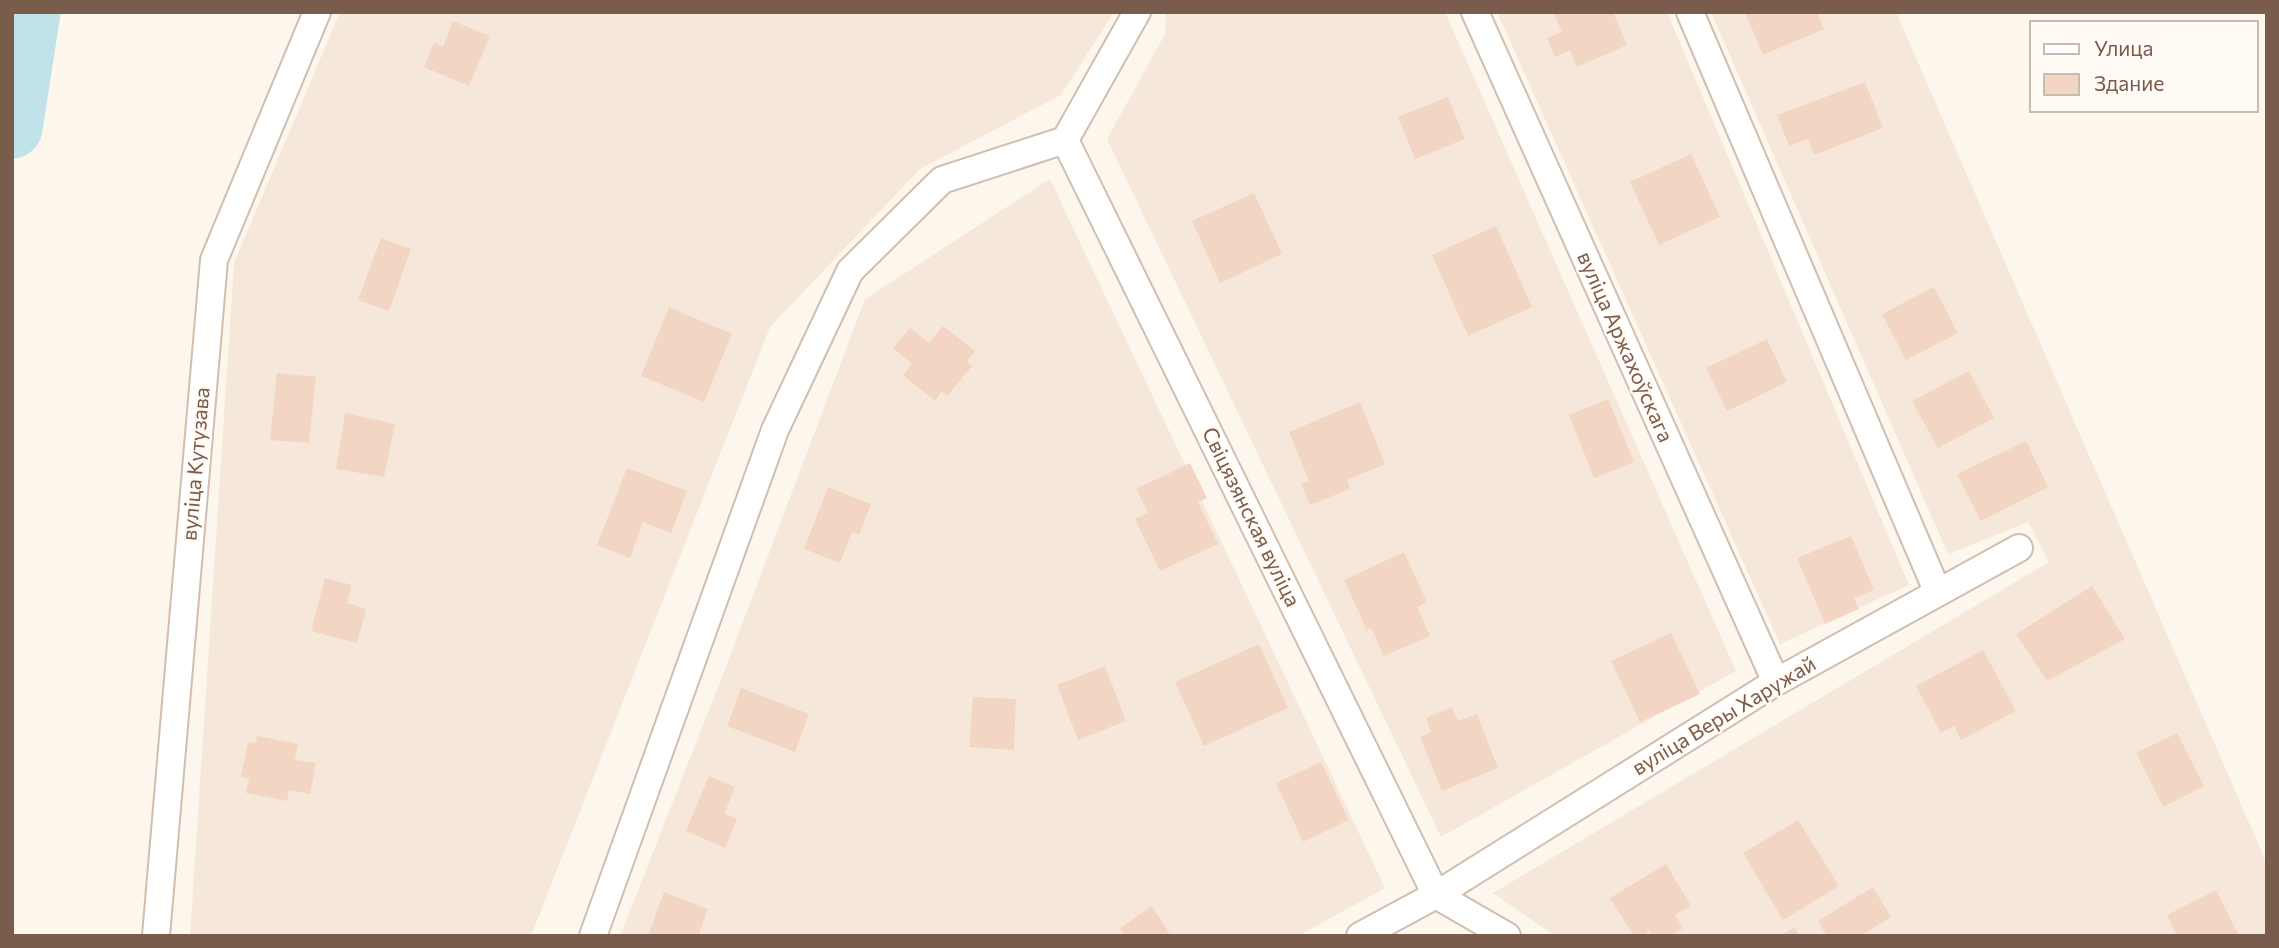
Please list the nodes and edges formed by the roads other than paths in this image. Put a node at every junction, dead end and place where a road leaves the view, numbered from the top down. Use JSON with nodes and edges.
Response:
{"nodes":[{"id":1,"x":317,"y":12,"type":"edge"},
{"id":2,"x":1137,"y":12,"type":"edge"},
{"id":3,"x":1475,"y":12,"type":"edge"},
{"id":4,"x":1690,"y":12,"type":"edge"},
{"id":5,"x":1065,"y":140,"type":"junction"},
{"id":6,"x":2019,"y":548,"type":"dead end"},
{"id":7,"x":1938,"y":593,"type":"junction"},
{"id":8,"x":1776,"y":682,"type":"junction"},
{"id":9,"x":1436,"y":895,"type":"junction"},
{"id":10,"x":156,"y":936,"type":"edge"},
{"id":11,"x":593,"y":936,"type":"edge"},
{"id":12,"x":1360,"y":936,"type":"edge"},
{"id":13,"x":1507,"y":936,"type":"edge"}],
"edges":[{"from":1,"to":10,"type":"street","name":"вуліца Кутузава"},
{"from":2,"to":5,"type":"street"},
{"from":3,"to":8,"type":"street","name":"вуліца Аржахоўскага"},
{"from":4,"to":7,"type":"street"},
{"from":5,"to":9,"type":"street","name":"Свіцязянская вуліца"},
{"from":5,"to":11,"type":"street"},
{"from":6,"to":7,"type":"street","name":"вуліца Веры Харужай"},
{"from":7,"to":8,"type":"street","name":"вуліца Веры Харужай"},
{"from":8,"to":9,"type":"street","name":"вуліца Веры Харужай"},
{"from":9,"to":12,"type":"street","name":"вуліца Веры Харужай"},
{"from":9,"to":13,"type":"street"}]}
